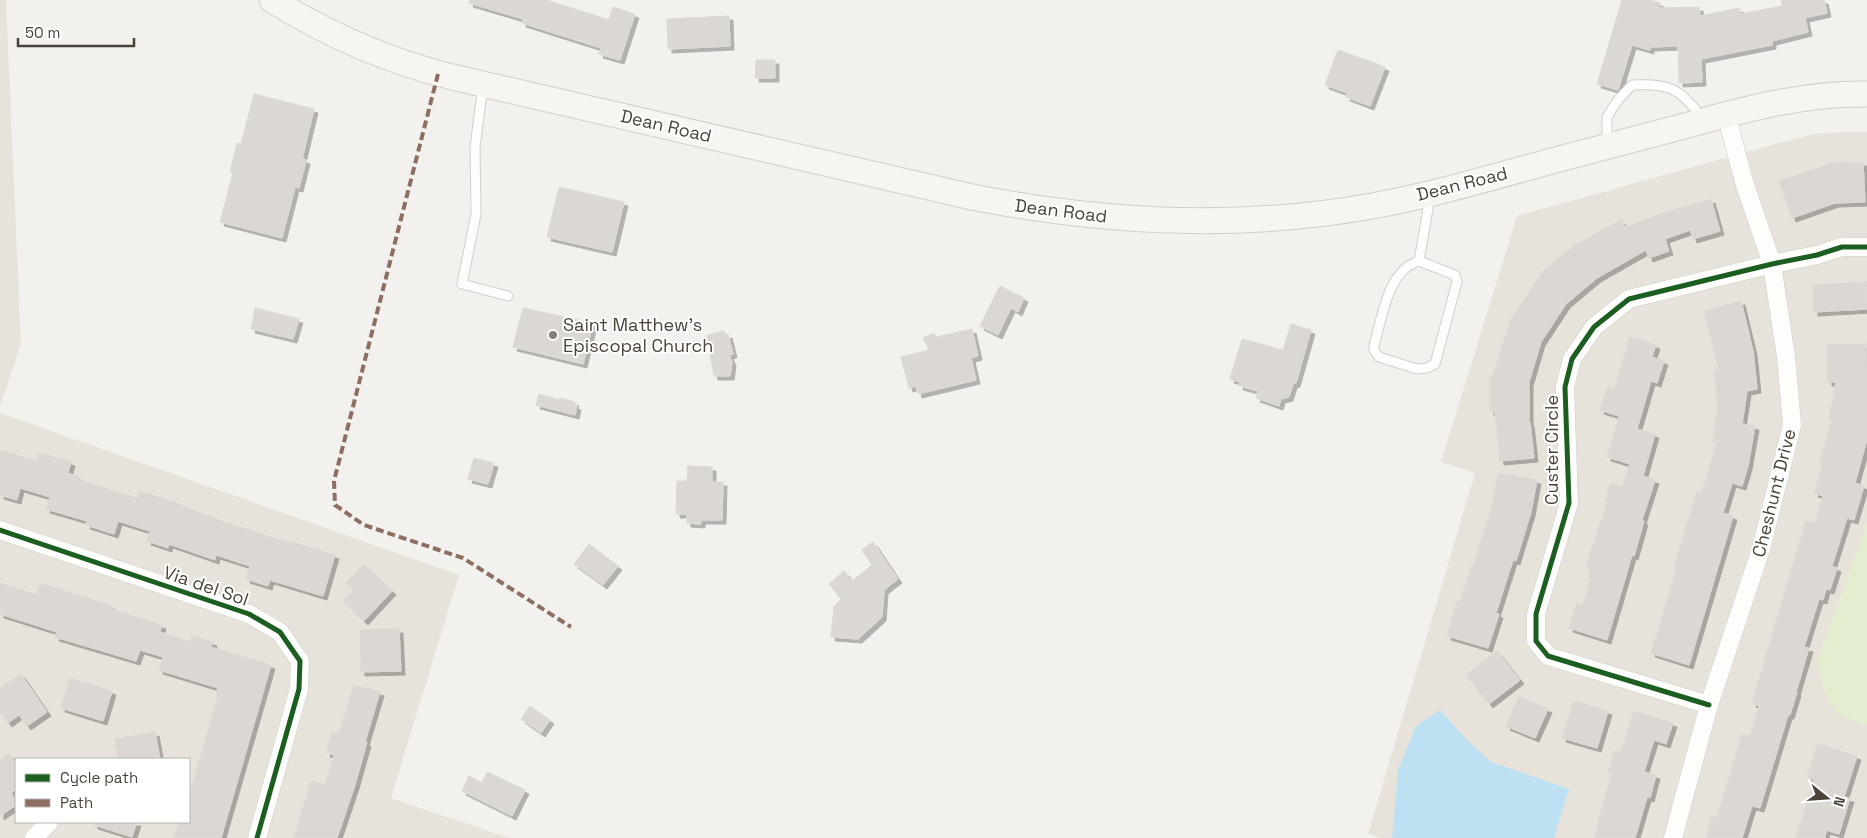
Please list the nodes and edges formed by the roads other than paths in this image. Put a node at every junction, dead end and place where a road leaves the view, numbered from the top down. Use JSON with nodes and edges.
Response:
{"nodes":[{"id":1,"x":272,"y":0,"type":"edge"},
{"id":2,"x":482,"y":84,"type":"junction"},
{"id":3,"x":1867,"y":94,"type":"edge"},
{"id":4,"x":1714,"y":117,"type":"junction"},
{"id":5,"x":1607,"y":146,"type":"junction"},
{"id":6,"x":1429,"y":194,"type":"junction"},
{"id":7,"x":1867,"y":247,"type":"edge"},
{"id":8,"x":1419,"y":261,"type":"junction"},
{"id":9,"x":1772,"y":264,"type":"junction"},
{"id":10,"x":508,"y":296,"type":"dead end"},
{"id":11,"x":0,"y":530,"type":"edge"},
{"id":12,"x":1709,"y":705,"type":"junction"},
{"id":13,"x":48,"y":823,"type":"edge"},
{"id":14,"x":34,"y":838,"type":"edge"},
{"id":15,"x":257,"y":838,"type":"edge"},
{"id":16,"x":1674,"y":838,"type":"edge"}],
"edges":[{"from":1,"to":2,"type":"main road","name":"Dean Road"},
{"from":2,"to":6,"type":"main road","name":"Dean Road"},
{"from":2,"to":10,"type":"lane"},
{"from":3,"to":4,"type":"main road","name":"Dean Road"},
{"from":4,"to":5,"type":"main road","name":"Dean Road"},
{"from":4,"to":5,"type":"lane"},
{"from":4,"to":9,"type":"street","name":"Cheshunt Drive"},
{"from":5,"to":6,"type":"main road","name":"Dean Road"},
{"from":6,"to":8,"type":"lane"},
{"from":7,"to":9,"type":"street","name":"Custer Circle"},
{"from":8,"to":8,"type":"lane"},
{"from":9,"to":12,"type":"street","name":"Cheshunt Drive"},
{"from":9,"to":12,"type":"street","name":"Custer Circle"},
{"from":11,"to":15,"type":"street","name":"Via del Sol"},
{"from":12,"to":16,"type":"street","name":"Cheshunt Drive"},
{"from":13,"to":14,"type":"street"}]}
